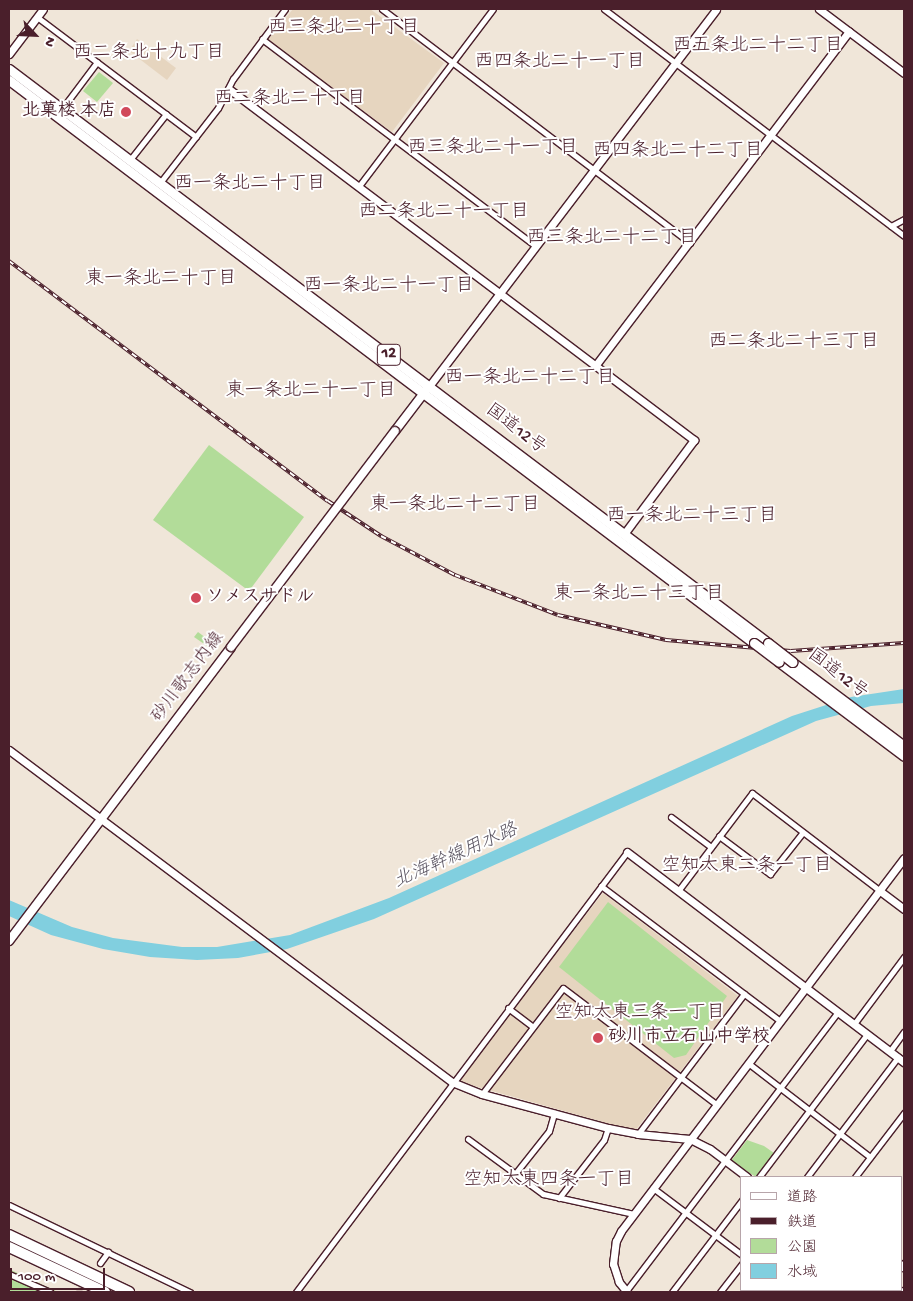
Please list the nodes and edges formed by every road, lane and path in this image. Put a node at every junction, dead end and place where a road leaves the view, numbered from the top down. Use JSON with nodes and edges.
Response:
{"nodes":[{"id":1,"x":43,"y":9,"type":"edge"},
{"id":2,"x":285,"y":9,"type":"edge"},
{"id":3,"x":382,"y":9,"type":"edge"},
{"id":4,"x":493,"y":9,"type":"edge"},
{"id":5,"x":604,"y":9,"type":"edge"},
{"id":6,"x":716,"y":9,"type":"edge"},
{"id":7,"x":819,"y":9,"type":"edge"},
{"id":8,"x":37,"y":17,"type":"junction"},
{"id":9,"x":850,"y":31,"type":"junction"},
{"id":10,"x":262,"y":39,"type":"junction"},
{"id":11,"x":9,"y":54,"type":"edge"},
{"id":12,"x":97,"y":62,"type":"junction"},
{"id":13,"x":453,"y":62,"type":"junction"},
{"id":14,"x":675,"y":63,"type":"junction"},
{"id":15,"x":9,"y":69,"type":"edge"},
{"id":16,"x":904,"y":73,"type":"edge"},
{"id":17,"x":9,"y":80,"type":"edge"},
{"id":18,"x":230,"y":89,"type":"junction"},
{"id":19,"x":59,"y":112,"type":"junction"},
{"id":20,"x":166,"y":114,"type":"junction"},
{"id":21,"x":771,"y":134,"type":"junction"},
{"id":22,"x":196,"y":137,"type":"junction"},
{"id":23,"x":394,"y":140,"type":"junction"},
{"id":24,"x":128,"y":164,"type":"junction"},
{"id":25,"x":595,"y":169,"type":"junction"},
{"id":26,"x":158,"y":186,"type":"junction"},
{"id":27,"x":359,"y":186,"type":"junction"},
{"id":28,"x":904,"y":219,"type":"edge"},
{"id":29,"x":891,"y":226,"type":"junction"},
{"id":30,"x":904,"y":236,"type":"edge"},
{"id":31,"x":690,"y":243,"type":"junction"},
{"id":32,"x":536,"y":246,"type":"junction"},
{"id":33,"x":500,"y":293,"type":"junction"},
{"id":34,"x":595,"y":366,"type":"junction"},
{"id":35,"x":430,"y":385,"type":"junction"},
{"id":36,"x":423,"y":394,"type":"junction"},
{"id":37,"x":624,"y":534,"type":"junction"},
{"id":38,"x":829,"y":694,"type":"junction"},
{"id":39,"x":866,"y":722,"type":"junction"},
{"id":40,"x":904,"y":746,"type":"edge"},
{"id":41,"x":9,"y":750,"type":"edge"},
{"id":42,"x":904,"y":756,"type":"edge"},
{"id":43,"x":670,"y":817,"type":"dead end"},
{"id":44,"x":101,"y":820,"type":"junction"},
{"id":45,"x":803,"y":832,"type":"junction"},
{"id":46,"x":719,"y":836,"type":"junction"},
{"id":47,"x":711,"y":847,"type":"junction"},
{"id":48,"x":627,"y":852,"type":"joint"},
{"id":49,"x":904,"y":858,"type":"edge"},
{"id":50,"x":601,"y":886,"type":"junction"},
{"id":51,"x":880,"y":890,"type":"junction"},
{"id":52,"x":678,"y":891,"type":"junction"},
{"id":53,"x":904,"y":909,"type":"edge"},
{"id":54,"x":9,"y":941,"type":"edge"},
{"id":55,"x":904,"y":957,"type":"edge"},
{"id":56,"x":806,"y":988,"type":"junction"},
{"id":57,"x":744,"y":994,"type":"junction"},
{"id":58,"x":508,"y":1008,"type":"junction"},
{"id":59,"x":838,"y":1012,"type":"junction"},
{"id":60,"x":780,"y":1021,"type":"junction"},
{"id":61,"x":854,"y":1024,"type":"junction"},
{"id":62,"x":533,"y":1026,"type":"junction"},
{"id":63,"x":904,"y":1032,"type":"edge"},
{"id":64,"x":867,"y":1034,"type":"junction"},
{"id":65,"x":890,"y":1051,"type":"junction"},
{"id":66,"x":898,"y":1058,"type":"junction"},
{"id":67,"x":904,"y":1062,"type":"edge"},
{"id":68,"x":748,"y":1063,"type":"junction"},
{"id":69,"x":682,"y":1078,"type":"junction"},
{"id":70,"x":452,"y":1082,"type":"junction"},
{"id":71,"x":780,"y":1088,"type":"junction"},
{"id":72,"x":482,"y":1094,"type":"junction"},
{"id":73,"x":716,"y":1104,"type":"junction"},
{"id":74,"x":810,"y":1111,"type":"junction"},
{"id":75,"x":554,"y":1113,"type":"junction"},
{"id":76,"x":904,"y":1113,"type":"edge"},
{"id":77,"x":608,"y":1128,"type":"junction"},
{"id":78,"x":638,"y":1134,"type":"junction"},
{"id":79,"x":840,"y":1134,"type":"junction"},
{"id":80,"x":468,"y":1139,"type":"dead end"},
{"id":81,"x":690,"y":1139,"type":"junction"},
{"id":82,"x":870,"y":1157,"type":"junction"},
{"id":83,"x":725,"y":1161,"type":"junction"},
{"id":84,"x":514,"y":1175,"type":"junction"},
{"id":85,"x":746,"y":1176,"type":"edge"},
{"id":86,"x":760,"y":1176,"type":"edge"},
{"id":87,"x":808,"y":1176,"type":"edge"},
{"id":88,"x":856,"y":1176,"type":"edge"},
{"id":89,"x":653,"y":1188,"type":"junction"},
{"id":90,"x":559,"y":1198,"type":"junction"},
{"id":91,"x":740,"y":1203,"type":"edge"},
{"id":92,"x":9,"y":1205,"type":"edge"},
{"id":93,"x":685,"y":1213,"type":"junction"},
{"id":94,"x":634,"y":1214,"type":"junction"},
{"id":95,"x":9,"y":1235,"type":"edge"},
{"id":96,"x":715,"y":1235,"type":"junction"},
{"id":97,"x":9,"y":1247,"type":"edge"},
{"id":98,"x":108,"y":1252,"type":"junction"},
{"id":99,"x":740,"y":1254,"type":"edge"},
{"id":100,"x":100,"y":1263,"type":"dead end"},
{"id":101,"x":740,"y":1267,"type":"edge"},
{"id":102,"x":9,"y":1274,"type":"edge"},
{"id":103,"x":50,"y":1292,"type":"edge"},
{"id":104,"x":105,"y":1292,"type":"edge"},
{"id":105,"x":129,"y":1292,"type":"edge"},
{"id":106,"x":190,"y":1292,"type":"edge"},
{"id":107,"x":296,"y":1292,"type":"edge"},
{"id":108,"x":626,"y":1292,"type":"edge"},
{"id":109,"x":672,"y":1292,"type":"edge"},
{"id":110,"x":720,"y":1292,"type":"edge"}],
"edges":[{"from":1,"to":8,"type":"street"},
{"from":2,"to":10,"type":"street"},
{"from":3,"to":13,"type":"street"},
{"from":4,"to":13,"type":"street"},
{"from":5,"to":14,"type":"street"},
{"from":6,"to":14,"type":"street"},
{"from":7,"to":9,"type":"street"},
{"from":8,"to":11,"type":"street"},
{"from":8,"to":12,"type":"street"},
{"from":9,"to":16,"type":"street"},
{"from":9,"to":21,"type":"street"},
{"from":10,"to":18,"type":"street"},
{"from":10,"to":23,"type":"street"},
{"from":12,"to":19,"type":"street"},
{"from":12,"to":20,"type":"street"},
{"from":13,"to":23,"type":"street"},
{"from":13,"to":25,"type":"street"},
{"from":14,"to":21,"type":"street"},
{"from":14,"to":25,"type":"street"},
{"from":15,"to":19,"type":"highway","name":"国道12号","number":"12"},
{"from":17,"to":19,"type":"highway","name":"国道12号","number":"12"},
{"from":18,"to":22,"type":"street"},
{"from":18,"to":27,"type":"street"},
{"from":19,"to":24,"type":"highway","name":"国道12号","number":"12"},
{"from":20,"to":22,"type":"street"},
{"from":20,"to":24,"type":"street"},
{"from":21,"to":29,"type":"street"},
{"from":21,"to":31,"type":"street"},
{"from":22,"to":26,"type":"street"},
{"from":23,"to":27,"type":"street"},
{"from":23,"to":32,"type":"street"},
{"from":24,"to":26,"type":"highway","name":"国道12号","number":"12"},
{"from":25,"to":31,"type":"street"},
{"from":25,"to":32,"type":"street"},
{"from":26,"to":35,"type":"highway","name":"国道12号","number":"12"},
{"from":26,"to":36,"type":"highway","name":"国道12号","number":"12"},
{"from":27,"to":33,"type":"street"},
{"from":28,"to":29,"type":"street"},
{"from":29,"to":30,"type":"street"},
{"from":31,"to":34,"type":"street"},
{"from":32,"to":33,"type":"street"},
{"from":33,"to":34,"type":"street"},
{"from":33,"to":35,"type":"street"},
{"from":34,"to":37,"type":"street"},
{"from":35,"to":36,"type":"main road","name":"砂川歌志内線"},
{"from":35,"to":37,"type":"highway","name":"国道12号","number":"12"},
{"from":36,"to":38,"type":"highway","name":"国道12号","number":"12","bridge":true},
{"from":36,"to":44,"type":"main road","name":"砂川歌志内線","bridge":true},
{"from":37,"to":38,"type":"highway","name":"国道12号","number":"12","bridge":true},
{"from":38,"to":39,"type":"highway","name":"国道12号","number":"12"},
{"from":39,"to":40,"type":"highway","name":"国道12号","number":"12"},
{"from":39,"to":42,"type":"highway","name":"国道12号","number":"12"},
{"from":41,"to":44,"type":"street"},
{"from":43,"to":47,"type":"street"},
{"from":44,"to":54,"type":"main road","name":"砂川歌志内線"},
{"from":44,"to":70,"type":"street"},
{"from":45,"to":46,"type":"street"},
{"from":45,"to":46,"type":"street"},
{"from":45,"to":51,"type":"street"},
{"from":46,"to":47,"type":"street"},
{"from":47,"to":52,"type":"street"},
{"from":48,"to":50,"type":"street"},
{"from":48,"to":52,"type":"street"},
{"from":49,"to":51,"type":"street"},
{"from":50,"to":57,"type":"street"},
{"from":50,"to":58,"type":"street"},
{"from":51,"to":53,"type":"street"},
{"from":51,"to":56,"type":"street"},
{"from":52,"to":56,"type":"street"},
{"from":55,"to":61,"type":"street"},
{"from":56,"to":59,"type":"street"},
{"from":56,"to":60,"type":"street"},
{"from":57,"to":60,"type":"street"},
{"from":57,"to":69,"type":"street"},
{"from":58,"to":62,"type":"street"},
{"from":58,"to":70,"type":"street"},
{"from":59,"to":61,"type":"street"},
{"from":59,"to":71,"type":"street"},
{"from":60,"to":68,"type":"street"},
{"from":61,"to":64,"type":"street"},
{"from":62,"to":69,"type":"street"},
{"from":62,"to":72,"type":"street"},
{"from":63,"to":65,"type":"street"},
{"from":64,"to":65,"type":"street"},
{"from":64,"to":74,"type":"street"},
{"from":65,"to":66,"type":"street"},
{"from":66,"to":67,"type":"street"},
{"from":66,"to":79,"type":"street"},
{"from":68,"to":71,"type":"street"},
{"from":68,"to":73,"type":"street"},
{"from":69,"to":73,"type":"street"},
{"from":69,"to":78,"type":"street"},
{"from":70,"to":72,"type":"street"},
{"from":70,"to":107,"type":"street"},
{"from":71,"to":74,"type":"street"},
{"from":71,"to":83,"type":"street"},
{"from":72,"to":75,"type":"street"},
{"from":73,"to":81,"type":"street"},
{"from":74,"to":79,"type":"street"},
{"from":74,"to":86,"type":"street"},
{"from":75,"to":77,"type":"street"},
{"from":75,"to":84,"type":"street"},
{"from":76,"to":82,"type":"street"},
{"from":77,"to":78,"type":"street"},
{"from":77,"to":90,"type":"street"},
{"from":78,"to":81,"type":"street"},
{"from":79,"to":82,"type":"street"},
{"from":79,"to":87,"type":"street"},
{"from":80,"to":84,"type":"street"},
{"from":81,"to":83,"type":"street"},
{"from":81,"to":89,"type":"street"},
{"from":82,"to":88,"type":"street"},
{"from":83,"to":85,"type":"street"},
{"from":83,"to":93,"type":"street"},
{"from":84,"to":90,"type":"street"},
{"from":89,"to":93,"type":"street"},
{"from":89,"to":94,"type":"street"},
{"from":90,"to":94,"type":"street"},
{"from":91,"to":96,"type":"street"},
{"from":92,"to":98,"type":"street"},
{"from":93,"to":96,"type":"street"},
{"from":93,"to":108,"type":"street"},
{"from":94,"to":108,"type":"street"},
{"from":95,"to":105,"type":"highway"},
{"from":96,"to":99,"type":"street"},
{"from":96,"to":109,"type":"street"},
{"from":97,"to":104,"type":"highway"},
{"from":98,"to":100,"type":"street"},
{"from":98,"to":106,"type":"street"},
{"from":101,"to":110,"type":"street"},
{"from":102,"to":103,"type":"street"}]}
